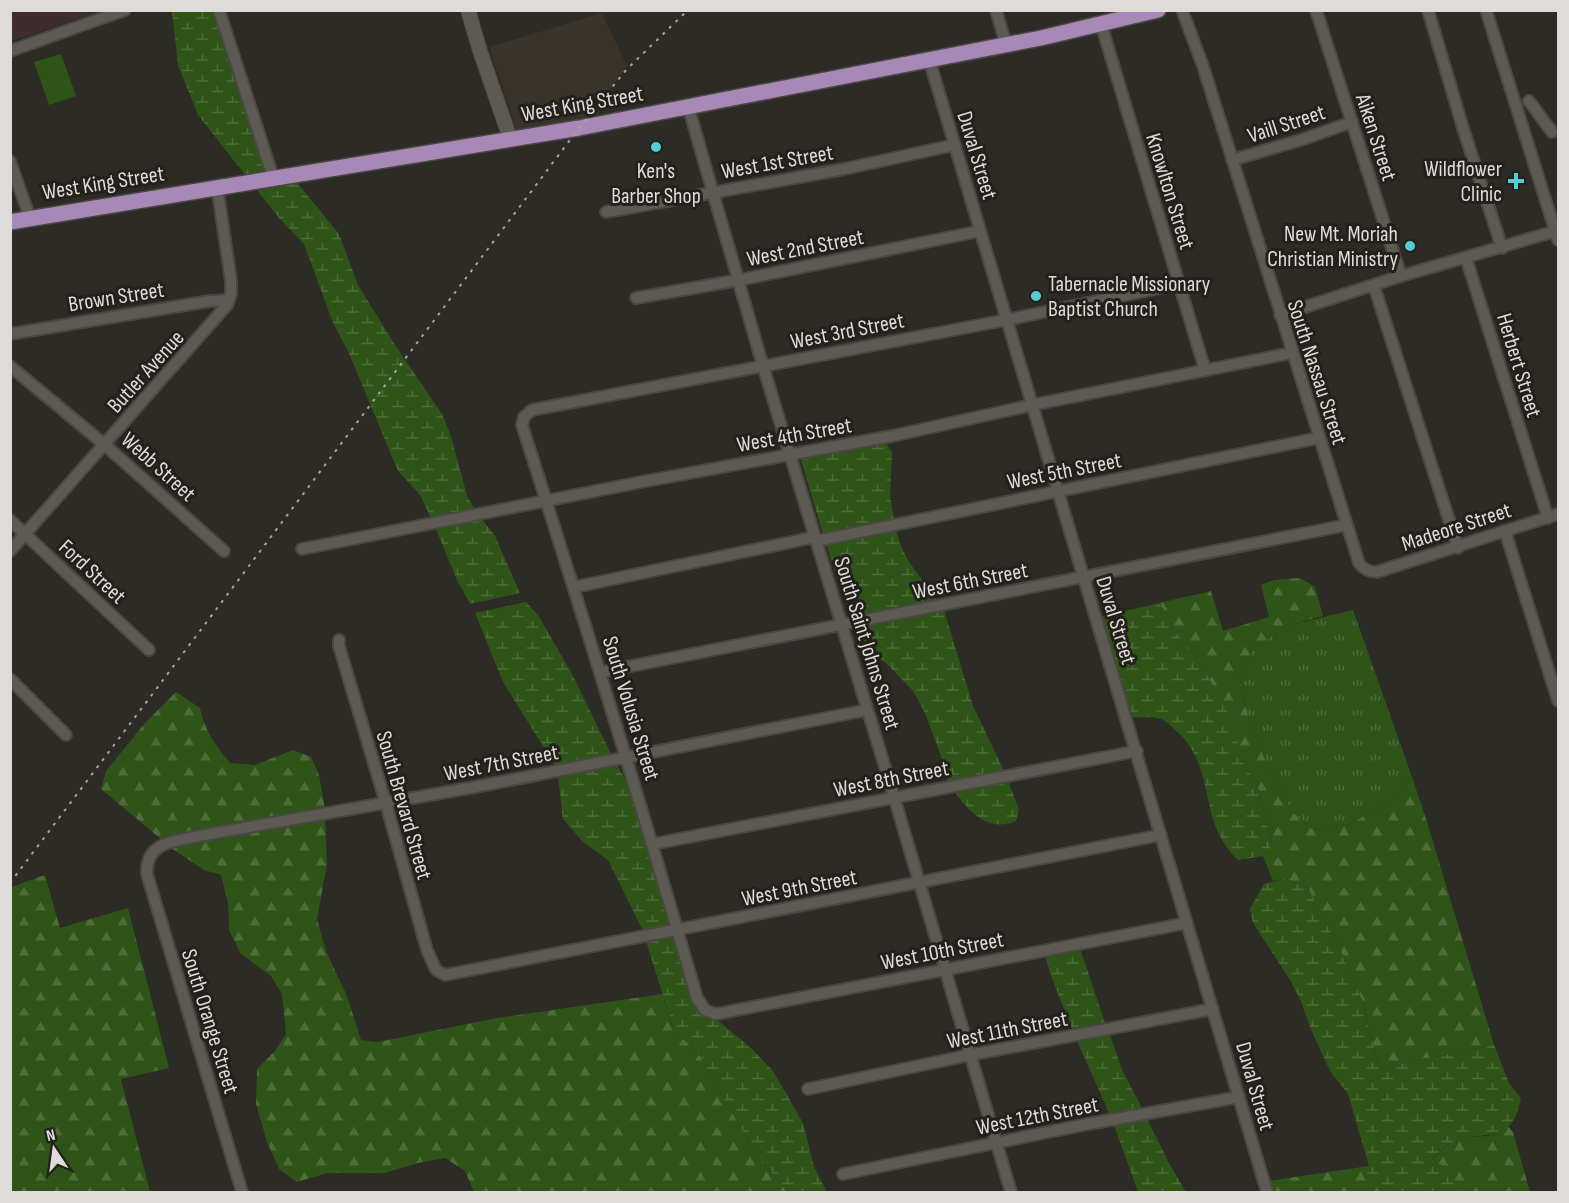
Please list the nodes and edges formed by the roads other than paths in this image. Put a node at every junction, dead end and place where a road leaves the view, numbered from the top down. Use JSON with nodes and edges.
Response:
{"nodes":[{"id":1,"x":125,"y":10,"type":"edge"},
{"id":2,"x":219,"y":10,"type":"edge"},
{"id":3,"x":468,"y":10,"type":"edge"},
{"id":4,"x":996,"y":10,"type":"edge"},
{"id":5,"x":1158,"y":10,"type":"edge"},
{"id":6,"x":1182,"y":10,"type":"edge"},
{"id":7,"x":1316,"y":10,"type":"edge"},
{"id":8,"x":1428,"y":10,"type":"edge"},
{"id":9,"x":1486,"y":10,"type":"edge"},
{"id":10,"x":1101,"y":24,"type":"junction"},
{"id":11,"x":1006,"y":45,"type":"junction"},
{"id":12,"x":10,"y":51,"type":"edge"},
{"id":13,"x":929,"y":59,"type":"junction"},
{"id":14,"x":1529,"y":101,"type":"dead end"},
{"id":15,"x":688,"y":106,"type":"junction"},
{"id":16,"x":1352,"y":122,"type":"junction"},
{"id":17,"x":1552,"y":132,"type":"dead end"},
{"id":18,"x":510,"y":138,"type":"junction"},
{"id":19,"x":954,"y":145,"type":"junction"},
{"id":20,"x":1232,"y":160,"type":"junction"},
{"id":21,"x":10,"y":161,"type":"edge"},
{"id":22,"x":273,"y":177,"type":"junction"},
{"id":23,"x":217,"y":186,"type":"junction"},
{"id":24,"x":714,"y":192,"type":"junction"},
{"id":25,"x":606,"y":212,"type":"dead end"},
{"id":26,"x":30,"y":218,"type":"junction"},
{"id":27,"x":10,"y":222,"type":"edge"},
{"id":28,"x":980,"y":231,"type":"junction"},
{"id":29,"x":1557,"y":236,"type":"edge"},
{"id":30,"x":1502,"y":248,"type":"junction"},
{"id":31,"x":1466,"y":258,"type":"junction"},
{"id":32,"x":1401,"y":276,"type":"junction"},
{"id":33,"x":739,"y":280,"type":"junction"},
{"id":34,"x":1179,"y":284,"type":"junction"},
{"id":35,"x":1374,"y":286,"type":"junction"},
{"id":36,"x":636,"y":298,"type":"dead end"},
{"id":37,"x":229,"y":300,"type":"junction"},
{"id":38,"x":1280,"y":315,"type":"junction"},
{"id":39,"x":1006,"y":320,"type":"junction"},
{"id":40,"x":10,"y":334,"type":"edge"},
{"id":41,"x":1292,"y":353,"type":"junction"},
{"id":42,"x":10,"y":366,"type":"edge"},
{"id":43,"x":763,"y":366,"type":"junction"},
{"id":44,"x":1205,"y":370,"type":"junction"},
{"id":45,"x":1032,"y":405,"type":"junction"},
{"id":46,"x":524,"y":417,"type":"joint"},
{"id":47,"x":1318,"y":438,"type":"junction"},
{"id":48,"x":105,"y":445,"type":"junction"},
{"id":49,"x":790,"y":455,"type":"junction"},
{"id":50,"x":1057,"y":491,"type":"junction"},
{"id":51,"x":548,"y":501,"type":"junction"},
{"id":52,"x":1553,"y":516,"type":"edge"},
{"id":53,"x":10,"y":520,"type":"edge"},
{"id":54,"x":1347,"y":525,"type":"junction"},
{"id":55,"x":1505,"y":531,"type":"junction"},
{"id":56,"x":26,"y":534,"type":"junction"},
{"id":57,"x":816,"y":539,"type":"junction"},
{"id":58,"x":1458,"y":548,"type":"junction"},
{"id":59,"x":302,"y":549,"type":"dead end"},
{"id":60,"x":10,"y":551,"type":"edge"},
{"id":61,"x":224,"y":551,"type":"dead end"},
{"id":62,"x":1366,"y":570,"type":"joint"},
{"id":63,"x":1083,"y":578,"type":"junction"},
{"id":64,"x":575,"y":587,"type":"junction"},
{"id":65,"x":842,"y":625,"type":"junction"},
{"id":66,"x":339,"y":640,"type":"dead end"},
{"id":67,"x":149,"y":650,"type":"dead end"},
{"id":68,"x":601,"y":672,"type":"junction"},
{"id":69,"x":10,"y":680,"type":"edge"},
{"id":70,"x":1558,"y":701,"type":"edge"},
{"id":71,"x":867,"y":710,"type":"junction"},
{"id":72,"x":66,"y":735,"type":"dead end"},
{"id":73,"x":1137,"y":751,"type":"junction"},
{"id":74,"x":627,"y":758,"type":"junction"},
{"id":75,"x":894,"y":798,"type":"junction"},
{"id":76,"x":386,"y":804,"type":"junction"},
{"id":77,"x":1161,"y":835,"type":"junction"},
{"id":78,"x":653,"y":844,"type":"junction"},
{"id":79,"x":148,"y":860,"type":"joint"},
{"id":80,"x":919,"y":883,"type":"junction"},
{"id":81,"x":1187,"y":923,"type":"junction"},
{"id":82,"x":677,"y":929,"type":"junction"},
{"id":83,"x":945,"y":970,"type":"junction"},
{"id":84,"x":445,"y":975,"type":"joint"},
{"id":85,"x":705,"y":1010,"type":"joint"},
{"id":86,"x":1213,"y":1010,"type":"junction"},
{"id":87,"x":970,"y":1055,"type":"junction"},
{"id":88,"x":808,"y":1089,"type":"dead end"},
{"id":89,"x":1239,"y":1096,"type":"junction"},
{"id":90,"x":996,"y":1142,"type":"junction"},
{"id":91,"x":843,"y":1174,"type":"dead end"},
{"id":92,"x":242,"y":1192,"type":"edge"},
{"id":93,"x":1011,"y":1192,"type":"edge"},
{"id":94,"x":1267,"y":1192,"type":"edge"}],
"edges":[{"from":1,"to":12,"type":"street"},
{"from":2,"to":22,"type":"street"},
{"from":3,"to":18,"type":"main road"},
{"from":4,"to":11,"type":"street"},
{"from":5,"to":10,"type":"main road","name":"West King Street"},
{"from":6,"to":20,"type":"street","name":"South Nassau Street"},
{"from":7,"to":16,"type":"street","name":"Aiken Street"},
{"from":8,"to":30,"type":"street"},
{"from":9,"to":29,"type":"street"},
{"from":10,"to":11,"type":"main road","name":"West King Street"},
{"from":10,"to":34,"type":"street","name":"Knowlton Street"},
{"from":11,"to":13,"type":"main road","name":"West King Street"},
{"from":13,"to":15,"type":"main road","name":"West King Street"},
{"from":13,"to":19,"type":"street","name":"Duval Street"},
{"from":14,"to":17,"type":"street"},
{"from":15,"to":18,"type":"main road","name":"West King Street"},
{"from":15,"to":24,"type":"street","name":"South Saint Johns Street"},
{"from":16,"to":20,"type":"street","name":"Vaill Street"},
{"from":16,"to":32,"type":"street","name":"Aiken Street"},
{"from":18,"to":22,"type":"main road","name":"West King Street"},
{"from":19,"to":24,"type":"street","name":"West 1st Street"},
{"from":19,"to":28,"type":"street","name":"Duval Street"},
{"from":20,"to":38,"type":"street","name":"South Nassau Street"},
{"from":21,"to":26,"type":"street"},
{"from":22,"to":23,"type":"main road","name":"West King Street"},
{"from":23,"to":26,"type":"main road","name":"West King Street"},
{"from":23,"to":37,"type":"street"},
{"from":24,"to":25,"type":"street","name":"West 1st Street"},
{"from":24,"to":33,"type":"street","name":"South Saint Johns Street"},
{"from":26,"to":27,"type":"main road","name":"West King Street"},
{"from":28,"to":33,"type":"street","name":"West 2nd Street"},
{"from":28,"to":39,"type":"street","name":"Duval Street"},
{"from":29,"to":30,"type":"street"},
{"from":30,"to":31,"type":"street"},
{"from":31,"to":32,"type":"street"},
{"from":31,"to":52,"type":"street","name":"Herbert Street"},
{"from":32,"to":35,"type":"street"},
{"from":33,"to":36,"type":"street","name":"West 2nd Street"},
{"from":33,"to":43,"type":"street","name":"South Saint Johns Street"},
{"from":34,"to":39,"type":"street","name":"West 3rd Street"},
{"from":34,"to":44,"type":"street","name":"Knowlton Street"},
{"from":35,"to":38,"type":"street"},
{"from":35,"to":58,"type":"street"},
{"from":37,"to":40,"type":"street","name":"Brown Street"},
{"from":37,"to":48,"type":"street","name":"Butler Avenue"},
{"from":38,"to":41,"type":"street","name":"South Nassau Street"},
{"from":39,"to":43,"type":"street","name":"West 3rd Street"},
{"from":39,"to":45,"type":"street","name":"Duval Street"},
{"from":41,"to":44,"type":"street","name":"West 4th Street"},
{"from":41,"to":47,"type":"street","name":"South Nassau Street"},
{"from":42,"to":48,"type":"street","name":"Webb Street"},
{"from":43,"to":46,"type":"street","name":"West 3rd Street"},
{"from":43,"to":49,"type":"street","name":"South Saint Johns Street"},
{"from":44,"to":45,"type":"street","name":"West 4th Street"},
{"from":45,"to":49,"type":"street","name":"West 4th Street"},
{"from":45,"to":50,"type":"street","name":"Duval Street"},
{"from":46,"to":51,"type":"street","name":"South Volusia Street"},
{"from":47,"to":50,"type":"street","name":"West 5th Street"},
{"from":47,"to":54,"type":"street","name":"South Nassau Street"},
{"from":48,"to":56,"type":"street","name":"Butler Avenue"},
{"from":48,"to":61,"type":"street","name":"Webb Street"},
{"from":49,"to":51,"type":"street","name":"West 4th Street"},
{"from":49,"to":57,"type":"street","name":"South Saint Johns Street"},
{"from":50,"to":57,"type":"street","name":"West 5th Street"},
{"from":50,"to":63,"type":"street","name":"Duval Street"},
{"from":51,"to":59,"type":"street","name":"West 4th Street"},
{"from":51,"to":64,"type":"street","name":"South Volusia Street"},
{"from":52,"to":55,"type":"street","name":"Madeore Street"},
{"from":53,"to":56,"type":"street","name":"Ford Street"},
{"from":54,"to":62,"type":"street","name":"South Nassau Street"},
{"from":54,"to":63,"type":"street","name":"West 6th Street"},
{"from":55,"to":58,"type":"street","name":"Madeore Street"},
{"from":55,"to":70,"type":"street"},
{"from":56,"to":60,"type":"street","name":"Butler Avenue"},
{"from":56,"to":67,"type":"street","name":"Ford Street"},
{"from":57,"to":64,"type":"street","name":"West 5th Street"},
{"from":57,"to":65,"type":"street","name":"South Saint Johns Street"},
{"from":58,"to":62,"type":"street","name":"Madeore Street"},
{"from":63,"to":65,"type":"street","name":"West 6th Street"},
{"from":63,"to":73,"type":"street","name":"Duval Street"},
{"from":64,"to":68,"type":"street","name":"South Volusia Street"},
{"from":65,"to":68,"type":"street","name":"West 6th Street"},
{"from":65,"to":71,"type":"street","name":"South Saint Johns Street"},
{"from":66,"to":76,"type":"street","name":"South Brevard Street"},
{"from":68,"to":74,"type":"street","name":"South Volusia Street"},
{"from":69,"to":72,"type":"street"},
{"from":71,"to":74,"type":"street","name":"West 7th Street"},
{"from":71,"to":75,"type":"street","name":"South Saint Johns Street"},
{"from":73,"to":75,"type":"street","name":"West 8th Street"},
{"from":73,"to":77,"type":"street","name":"Duval Street"},
{"from":74,"to":76,"type":"street","name":"West 7th Street"},
{"from":74,"to":78,"type":"street","name":"South Volusia Street"},
{"from":75,"to":78,"type":"street","name":"West 8th Street"},
{"from":75,"to":80,"type":"street","name":"South Saint Johns Street"},
{"from":76,"to":79,"type":"street","name":"West 7th Street"},
{"from":76,"to":84,"type":"street","name":"South Brevard Street"},
{"from":77,"to":80,"type":"street","name":"West 9th Street"},
{"from":77,"to":81,"type":"street","name":"Duval Street"},
{"from":78,"to":82,"type":"street","name":"South Volusia Street"},
{"from":79,"to":92,"type":"street","name":"South Orange Street"},
{"from":80,"to":82,"type":"street","name":"West 9th Street"},
{"from":80,"to":83,"type":"street","name":"South Saint Johns Street"},
{"from":81,"to":83,"type":"street","name":"West 10th Street"},
{"from":81,"to":86,"type":"street","name":"Duval Street"},
{"from":82,"to":84,"type":"street","name":"West 9th Street"},
{"from":82,"to":85,"type":"street","name":"South Volusia Street"},
{"from":83,"to":85,"type":"street","name":"West 10th Street"},
{"from":83,"to":87,"type":"street","name":"South Saint Johns Street"},
{"from":86,"to":87,"type":"street","name":"West 11th Street"},
{"from":86,"to":89,"type":"street","name":"Duval Street"},
{"from":87,"to":88,"type":"street","name":"West 11th Street"},
{"from":87,"to":90,"type":"street","name":"South Saint Johns Street"},
{"from":89,"to":90,"type":"street","name":"West 12th Street"},
{"from":89,"to":94,"type":"street","name":"Duval Street"},
{"from":90,"to":91,"type":"street","name":"West 12th Street"},
{"from":90,"to":93,"type":"street","name":"South Saint Johns Street"}]}
